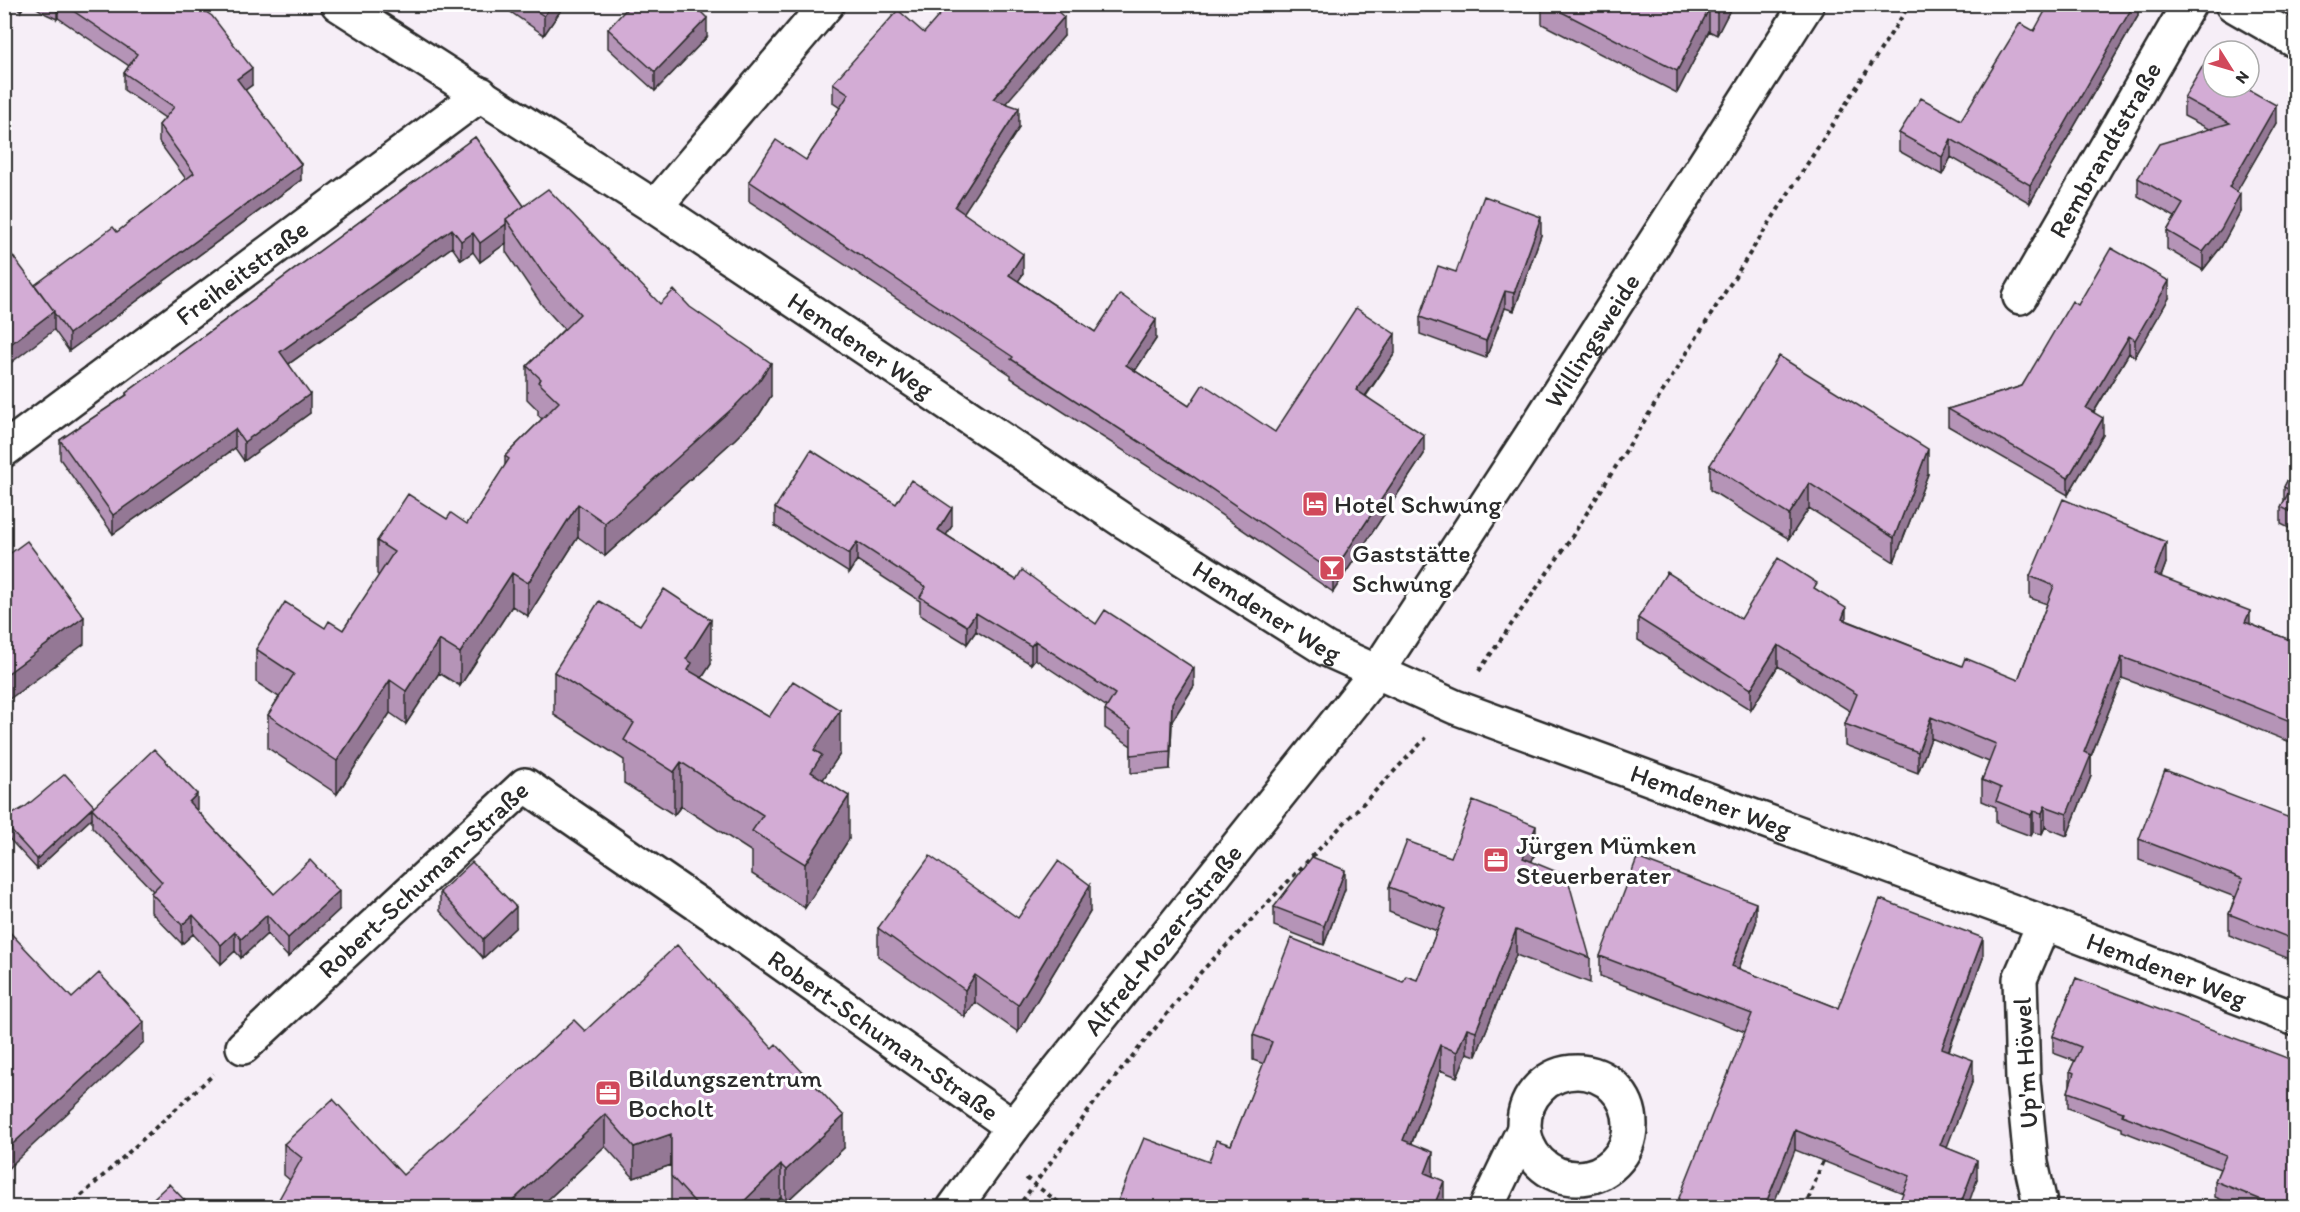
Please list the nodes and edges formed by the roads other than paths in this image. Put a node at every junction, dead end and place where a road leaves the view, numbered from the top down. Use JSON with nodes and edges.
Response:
{"nodes":[{"id":1,"x":338,"y":4,"type":"edge"},
{"id":2,"x":827,"y":4,"type":"edge"},
{"id":3,"x":1807,"y":4,"type":"edge"},
{"id":4,"x":2189,"y":4,"type":"edge"},
{"id":5,"x":2232,"y":4,"type":"edge"},
{"id":6,"x":2295,"y":41,"type":"edge"},
{"id":7,"x":481,"y":94,"type":"junction"},
{"id":8,"x":655,"y":207,"type":"junction"},
{"id":9,"x":2020,"y":297,"type":"dead end"},
{"id":10,"x":4,"y":450,"type":"edge"},
{"id":11,"x":1376,"y":673,"type":"junction"},
{"id":12,"x":2044,"y":923,"type":"junction"},
{"id":13,"x":2295,"y":1019,"type":"edge"},
{"id":14,"x":243,"y":1047,"type":"road end"},
{"id":15,"x":1524,"y":1129,"type":"dead end"},
{"id":16,"x":1004,"y":1140,"type":"junction"},
{"id":17,"x":954,"y":1208,"type":"edge"},
{"id":18,"x":1486,"y":1208,"type":"edge"},
{"id":19,"x":2041,"y":1208,"type":"edge"}],
"edges":[{"from":1,"to":7,"type":"street","name":"Hemdener Weg"},
{"from":2,"to":8,"type":"street"},
{"from":3,"to":11,"type":"street","name":"Willingsweide"},
{"from":4,"to":9,"type":"street","name":"Rembrandtstraße"},
{"from":5,"to":6,"type":"street"},
{"from":7,"to":8,"type":"street","name":"Hemdener Weg"},
{"from":7,"to":10,"type":"street","name":"Freiheitstraße"},
{"from":8,"to":11,"type":"street","name":"Hemdener Weg"},
{"from":11,"to":12,"type":"street","name":"Hemdener Weg"},
{"from":11,"to":16,"type":"street","name":"Alfred-Mozer-Straße"},
{"from":12,"to":13,"type":"street","name":"Hemdener Weg"},
{"from":12,"to":19,"type":"street","name":"Up'm Höwel"},
{"from":14,"to":16,"type":"street","name":"Robert-Schuman-Straße"},
{"from":15,"to":18,"type":"street"},
{"from":16,"to":17,"type":"street","name":"Alfred-Mozer-Straße"}]}
